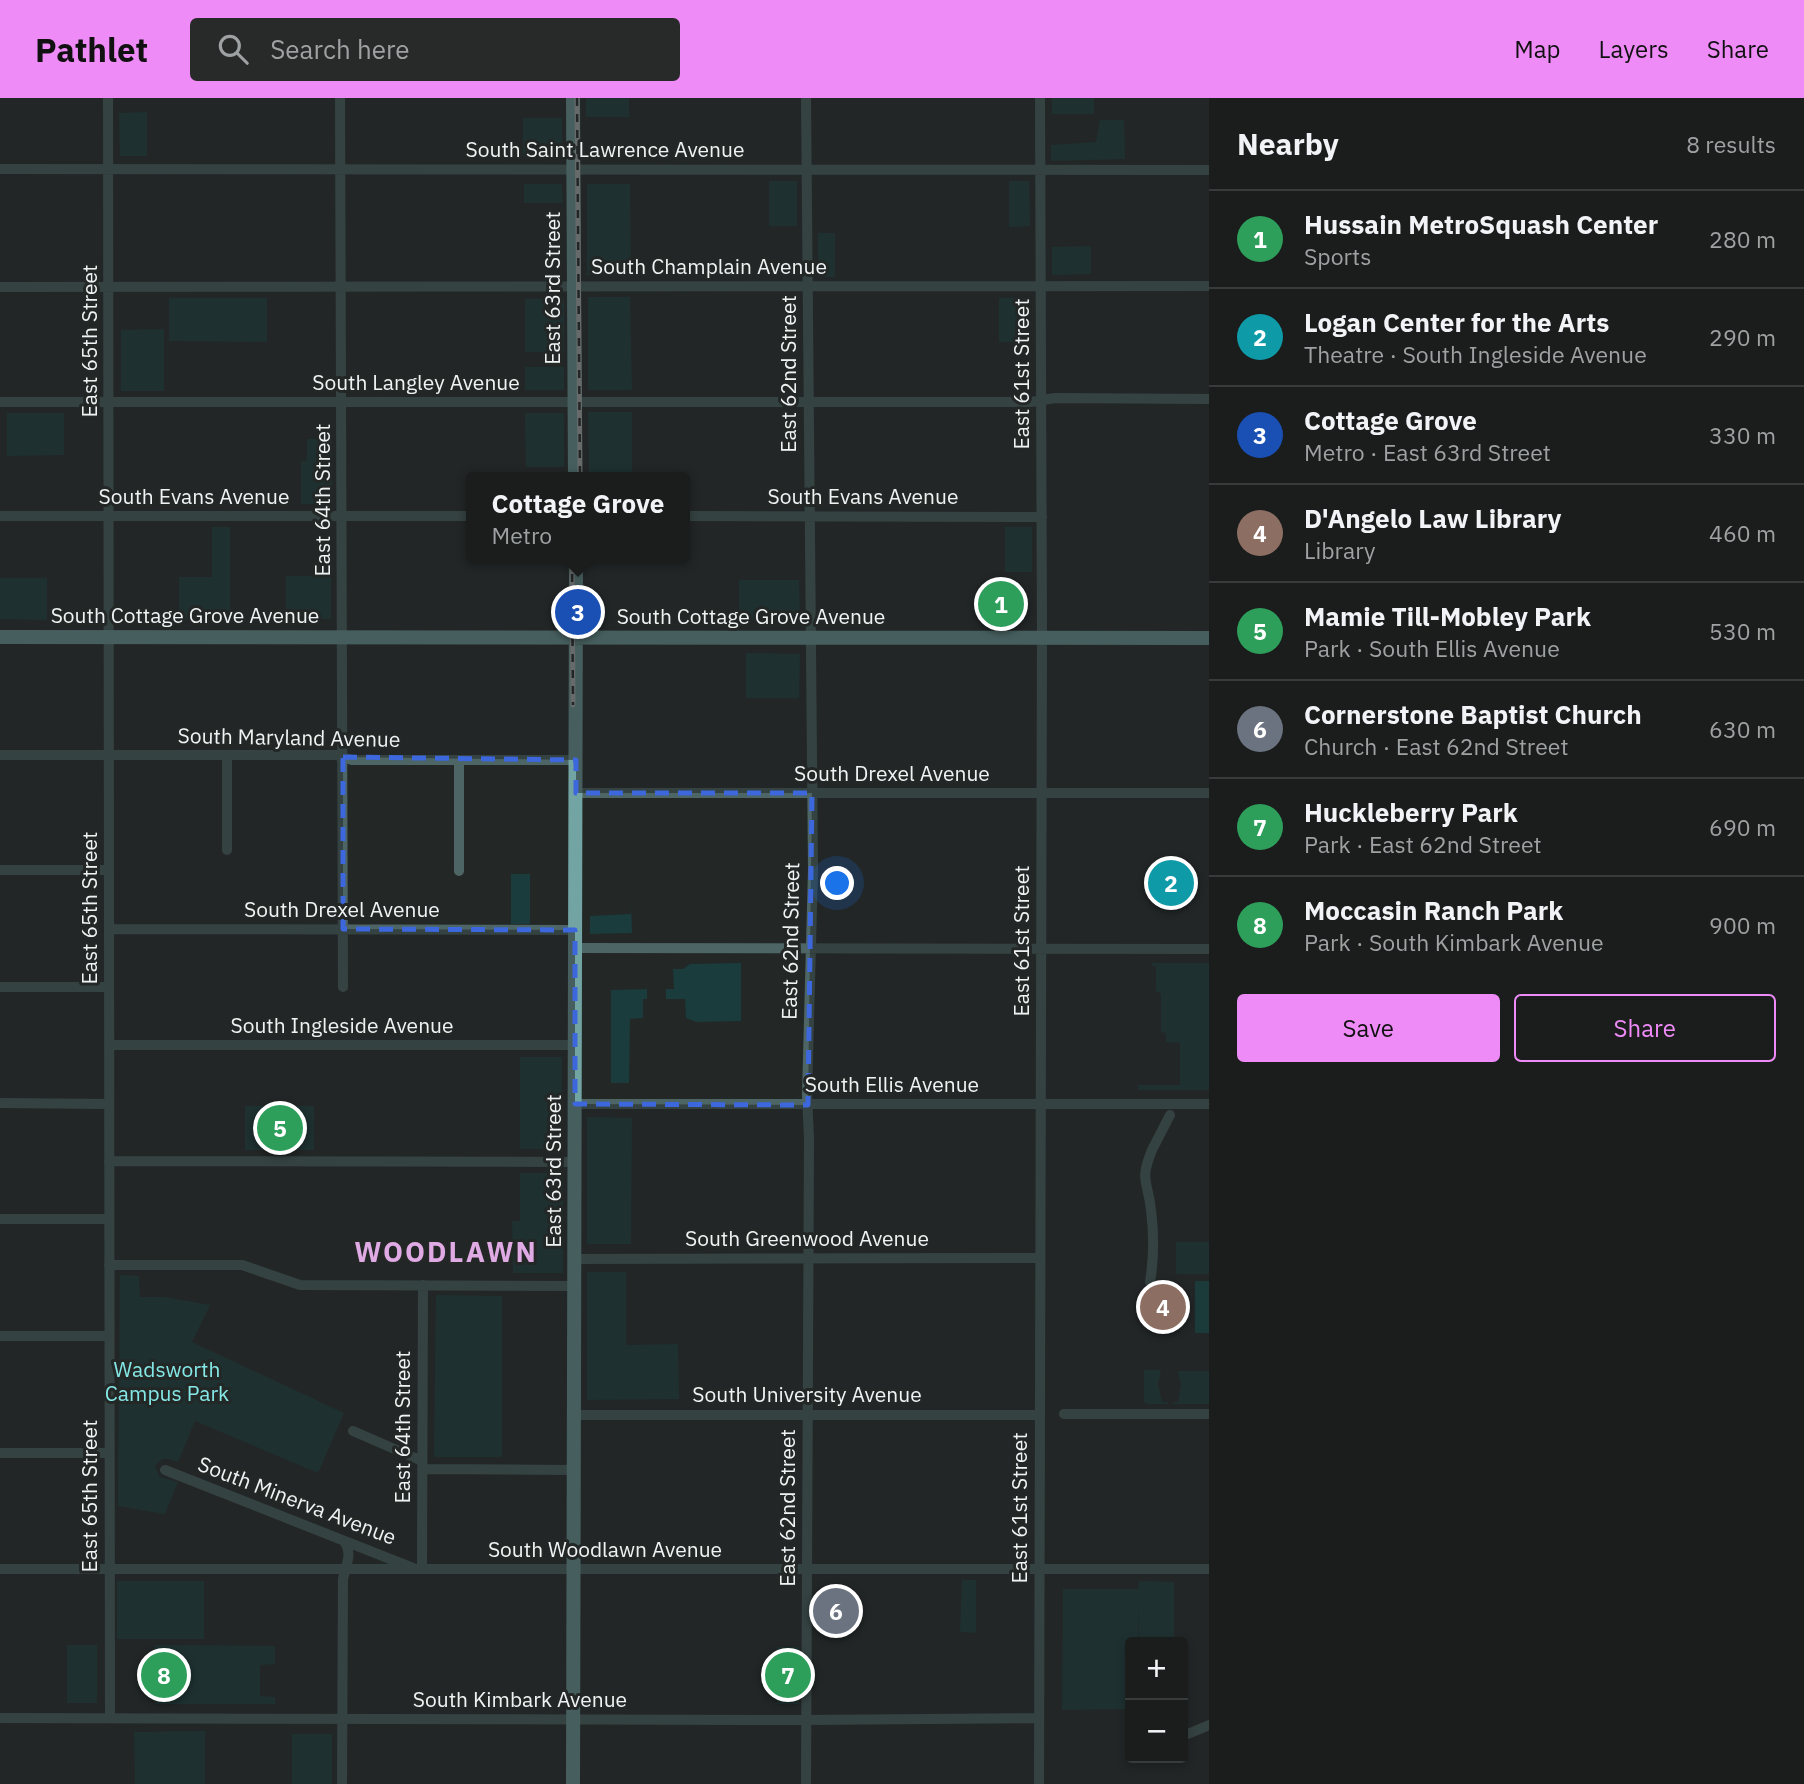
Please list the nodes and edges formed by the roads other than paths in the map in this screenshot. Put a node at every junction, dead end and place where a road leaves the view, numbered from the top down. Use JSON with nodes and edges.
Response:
{"nodes":[{"id":1,"x":108,"y":98,"type":"edge"},
{"id":2,"x":340,"y":98,"type":"edge"},
{"id":3,"x":573,"y":98,"type":"edge"},
{"id":4,"x":806,"y":98,"type":"edge"},
{"id":5,"x":1040,"y":98,"type":"edge"},
{"id":6,"x":0,"y":170,"type":"edge"},
{"id":7,"x":108,"y":170,"type":"junction"},
{"id":8,"x":341,"y":170,"type":"junction"},
{"id":9,"x":573,"y":170,"type":"junction"},
{"id":10,"x":807,"y":170,"type":"junction"},
{"id":11,"x":1040,"y":170,"type":"junction"},
{"id":12,"x":1209,"y":170,"type":"edge"},
{"id":13,"x":341,"y":286,"type":"junction"},
{"id":14,"x":574,"y":286,"type":"junction"},
{"id":15,"x":808,"y":286,"type":"junction"},
{"id":16,"x":1040,"y":286,"type":"junction"},
{"id":17,"x":1209,"y":286,"type":"edge"},
{"id":18,"x":0,"y":287,"type":"edge"},
{"id":19,"x":109,"y":287,"type":"junction"},
{"id":20,"x":1209,"y":399,"type":"edge"},
{"id":21,"x":1041,"y":400,"type":"junction"},
{"id":22,"x":0,"y":402,"type":"edge"},
{"id":23,"x":109,"y":402,"type":"junction"},
{"id":24,"x":342,"y":402,"type":"junction"},
{"id":25,"x":575,"y":402,"type":"junction"},
{"id":26,"x":808,"y":402,"type":"junction"},
{"id":27,"x":575,"y":472,"type":"edge"},
{"id":28,"x":0,"y":516,"type":"edge"},
{"id":29,"x":110,"y":516,"type":"junction"},
{"id":30,"x":342,"y":516,"type":"junction"},
{"id":31,"x":466,"y":516,"type":"edge"},
{"id":32,"x":690,"y":516,"type":"edge"},
{"id":33,"x":809,"y":517,"type":"junction"},
{"id":34,"x":1042,"y":517,"type":"junction"},
{"id":35,"x":576,"y":563,"type":"edge"},
{"id":36,"x":0,"y":637,"type":"edge"},
{"id":37,"x":110,"y":637,"type":"junction"},
{"id":38,"x":343,"y":637,"type":"junction"},
{"id":39,"x":576,"y":638,"type":"junction"},
{"id":40,"x":810,"y":638,"type":"junction"},
{"id":41,"x":1042,"y":638,"type":"junction"},
{"id":42,"x":1209,"y":638,"type":"edge"},
{"id":43,"x":0,"y":754,"type":"edge"},
{"id":44,"x":110,"y":755,"type":"junction"},
{"id":45,"x":227,"y":755,"type":"junction"},
{"id":46,"x":343,"y":757,"type":"junction"},
{"id":47,"x":459,"y":760,"type":"junction"},
{"id":48,"x":576,"y":760,"type":"junction"},
{"id":49,"x":576,"y":793,"type":"junction"},
{"id":50,"x":812,"y":793,"type":"junction"},
{"id":51,"x":1042,"y":793,"type":"junction"},
{"id":52,"x":1209,"y":793,"type":"edge"},
{"id":53,"x":228,"y":850,"type":"dead end"},
{"id":54,"x":0,"y":870,"type":"edge"},
{"id":55,"x":109,"y":870,"type":"junction"},
{"id":56,"x":459,"y":871,"type":"dead end"},
{"id":57,"x":109,"y":929,"type":"junction"},
{"id":58,"x":343,"y":929,"type":"junction"},
{"id":59,"x":575,"y":930,"type":"junction"},
{"id":60,"x":575,"y":948,"type":"junction"},
{"id":61,"x":1041,"y":948,"type":"junction"},
{"id":62,"x":812,"y":949,"type":"junction"},
{"id":63,"x":1209,"y":949,"type":"edge"},
{"id":64,"x":0,"y":986,"type":"edge"},
{"id":65,"x":109,"y":987,"type":"junction"},
{"id":66,"x":343,"y":987,"type":"dead end"},
{"id":67,"x":109,"y":1045,"type":"junction"},
{"id":68,"x":575,"y":1045,"type":"junction"},
{"id":69,"x":0,"y":1104,"type":"edge"},
{"id":70,"x":109,"y":1104,"type":"junction"},
{"id":71,"x":575,"y":1104,"type":"junction"},
{"id":72,"x":1041,"y":1104,"type":"junction"},
{"id":73,"x":1209,"y":1104,"type":"edge"},
{"id":74,"x":808,"y":1105,"type":"junction"},
{"id":75,"x":1170,"y":1115,"type":"dead end"},
{"id":76,"x":109,"y":1161,"type":"junction"},
{"id":77,"x":575,"y":1162,"type":"junction"},
{"id":78,"x":0,"y":1219,"type":"edge"},
{"id":79,"x":109,"y":1219,"type":"junction"},
{"id":80,"x":808,"y":1258,"type":"junction"},
{"id":81,"x":1040,"y":1258,"type":"junction"},
{"id":82,"x":574,"y":1259,"type":"junction"},
{"id":83,"x":109,"y":1265,"type":"junction"},
{"id":84,"x":1150,"y":1282,"type":"dead end"},
{"id":85,"x":423,"y":1285,"type":"junction"},
{"id":86,"x":574,"y":1286,"type":"junction"},
{"id":87,"x":0,"y":1336,"type":"edge"},
{"id":88,"x":109,"y":1336,"type":"junction"},
{"id":89,"x":808,"y":1413,"type":"junction"},
{"id":90,"x":1064,"y":1414,"type":"dead end"},
{"id":91,"x":1209,"y":1414,"type":"edge"},
{"id":92,"x":574,"y":1415,"type":"junction"},
{"id":93,"x":1040,"y":1415,"type":"junction"},
{"id":94,"x":352,"y":1431,"type":"dead end"},
{"id":95,"x":0,"y":1453,"type":"edge"},
{"id":96,"x":109,"y":1453,"type":"junction"},
{"id":97,"x":422,"y":1465,"type":"junction"},
{"id":98,"x":165,"y":1470,"type":"dead end"},
{"id":99,"x":574,"y":1470,"type":"junction"},
{"id":100,"x":344,"y":1541,"type":"junction"},
{"id":101,"x":0,"y":1569,"type":"edge"},
{"id":102,"x":109,"y":1569,"type":"junction"},
{"id":103,"x":345,"y":1569,"type":"junction"},
{"id":104,"x":418,"y":1569,"type":"junction"},
{"id":105,"x":573,"y":1569,"type":"junction"},
{"id":106,"x":807,"y":1569,"type":"junction"},
{"id":107,"x":1039,"y":1569,"type":"junction"},
{"id":108,"x":1209,"y":1569,"type":"edge"},
{"id":109,"x":0,"y":1718,"type":"edge"},
{"id":110,"x":110,"y":1718,"type":"junction"},
{"id":111,"x":1039,"y":1718,"type":"junction"},
{"id":112,"x":343,"y":1719,"type":"junction"},
{"id":113,"x":573,"y":1719,"type":"junction"},
{"id":114,"x":806,"y":1720,"type":"junction"},
{"id":115,"x":1209,"y":1726,"type":"edge"},
{"id":116,"x":1188,"y":1734,"type":"edge"},
{"id":117,"x":342,"y":1784,"type":"edge"},
{"id":118,"x":573,"y":1784,"type":"edge"},
{"id":119,"x":806,"y":1784,"type":"edge"},
{"id":120,"x":1039,"y":1784,"type":"edge"}],
"edges":[{"from":1,"to":7,"type":"street","name":"East 65th Street"},
{"from":2,"to":8,"type":"street","name":"East 64th Street"},
{"from":3,"to":9,"type":"main road","name":"East 63rd Street"},
{"from":4,"to":10,"type":"street","name":"East 62nd Street"},
{"from":5,"to":11,"type":"street","name":"East 61st Street"},
{"from":6,"to":7,"type":"street","name":"South Saint Lawrence Avenue"},
{"from":7,"to":8,"type":"street","name":"South Saint Lawrence Avenue"},
{"from":7,"to":19,"type":"street","name":"East 65th Street"},
{"from":8,"to":9,"type":"street","name":"South Saint Lawrence Avenue"},
{"from":8,"to":13,"type":"street","name":"East 64th Street"},
{"from":9,"to":10,"type":"street","name":"South Saint Lawrence Avenue"},
{"from":9,"to":14,"type":"main road","name":"East 63rd Street"},
{"from":10,"to":11,"type":"street","name":"South Saint Lawrence Avenue"},
{"from":10,"to":15,"type":"street","name":"East 62nd Street"},
{"from":11,"to":12,"type":"street","name":"South Saint Lawrence Avenue"},
{"from":11,"to":16,"type":"street","name":"East 61st Street"},
{"from":13,"to":14,"type":"street","name":"South Champlain Avenue"},
{"from":13,"to":19,"type":"street","name":"South Champlain Avenue"},
{"from":13,"to":24,"type":"street","name":"East 64th Street"},
{"from":14,"to":15,"type":"street","name":"South Champlain Avenue"},
{"from":14,"to":25,"type":"main road","name":"East 63rd Street"},
{"from":15,"to":16,"type":"street","name":"South Champlain Avenue"},
{"from":15,"to":26,"type":"street","name":"East 62nd Street"},
{"from":16,"to":17,"type":"street","name":"South Champlain Avenue"},
{"from":16,"to":21,"type":"street","name":"East 61st Street"},
{"from":18,"to":19,"type":"street","name":"South Champlain Avenue"},
{"from":19,"to":23,"type":"street","name":"East 65th Street"},
{"from":20,"to":21,"type":"street","name":"South Langley Avenue"},
{"from":21,"to":26,"type":"street","name":"South Langley Avenue"},
{"from":21,"to":34,"type":"street","name":"East 61st Street"},
{"from":22,"to":23,"type":"street","name":"South Langley Avenue"},
{"from":23,"to":24,"type":"street","name":"South Langley Avenue"},
{"from":23,"to":29,"type":"street","name":"East 65th Street"},
{"from":24,"to":25,"type":"street","name":"South Langley Avenue"},
{"from":24,"to":30,"type":"street","name":"East 64th Street"},
{"from":25,"to":26,"type":"street","name":"South Langley Avenue"},
{"from":25,"to":27,"type":"main road","name":"East 63rd Street"},
{"from":26,"to":33,"type":"street","name":"East 62nd Street"},
{"from":28,"to":29,"type":"street","name":"South Evans Avenue"},
{"from":29,"to":30,"type":"street","name":"South Evans Avenue"},
{"from":29,"to":37,"type":"street","name":"East 65th Street"},
{"from":30,"to":31,"type":"street","name":"South Evans Avenue"},
{"from":30,"to":38,"type":"street","name":"East 64th Street"},
{"from":32,"to":33,"type":"street","name":"South Evans Avenue"},
{"from":33,"to":34,"type":"street","name":"South Evans Avenue"},
{"from":33,"to":40,"type":"street","name":"East 62nd Street"},
{"from":34,"to":41,"type":"street","name":"East 61st Street"},
{"from":35,"to":39,"type":"main road","name":"East 63rd Street"},
{"from":36,"to":37,"type":"main road","name":"South Cottage Grove Avenue"},
{"from":37,"to":38,"type":"main road","name":"South Cottage Grove Avenue"},
{"from":37,"to":44,"type":"street","name":"East 65th Street"},
{"from":38,"to":39,"type":"main road","name":"South Cottage Grove Avenue"},
{"from":38,"to":46,"type":"street","name":"East 64th Street"},
{"from":39,"to":40,"type":"main road","name":"South Cottage Grove Avenue"},
{"from":39,"to":48,"type":"main road","name":"East 63rd Street"},
{"from":40,"to":41,"type":"main road","name":"South Cottage Grove Avenue"},
{"from":40,"to":50,"type":"street","name":"East 62nd Street"},
{"from":41,"to":42,"type":"main road","name":"South Cottage Grove Avenue"},
{"from":41,"to":51,"type":"street","name":"East 61st Street"},
{"from":43,"to":44,"type":"street","name":"South Maryland Avenue"},
{"from":44,"to":45,"type":"street","name":"South Maryland Avenue"},
{"from":44,"to":55,"type":"street","name":"East 65th Street"},
{"from":45,"to":46,"type":"street","name":"South Maryland Avenue"},
{"from":45,"to":53,"type":"street"},
{"from":46,"to":47,"type":"street","name":"South Maryland Avenue"},
{"from":46,"to":58,"type":"street","name":"East 64th Street"},
{"from":47,"to":48,"type":"street","name":"South Maryland Avenue"},
{"from":47,"to":56,"type":"street"},
{"from":48,"to":49,"type":"main road","name":"East 63rd Street"},
{"from":49,"to":50,"type":"street","name":"South Drexel Avenue"},
{"from":49,"to":59,"type":"main road","name":"East 63rd Street"},
{"from":50,"to":51,"type":"street","name":"South Drexel Avenue"},
{"from":50,"to":62,"type":"street","name":"East 62nd Street"},
{"from":51,"to":52,"type":"street","name":"South Drexel Avenue"},
{"from":51,"to":61,"type":"street","name":"East 61st Street"},
{"from":54,"to":55,"type":"street"},
{"from":55,"to":57,"type":"street","name":"East 65th Street"},
{"from":57,"to":58,"type":"street","name":"South Drexel Avenue"},
{"from":57,"to":65,"type":"street","name":"East 65th Street"},
{"from":58,"to":59,"type":"street","name":"South Drexel Avenue"},
{"from":58,"to":66,"type":"street","name":"East 64th Street"},
{"from":59,"to":60,"type":"main road","name":"East 63rd Street"},
{"from":60,"to":62,"type":"street"},
{"from":60,"to":68,"type":"main road","name":"East 63rd Street"},
{"from":61,"to":62,"type":"street"},
{"from":61,"to":63,"type":"street"},
{"from":61,"to":72,"type":"street","name":"East 61st Street"},
{"from":62,"to":74,"type":"street","name":"East 62nd Street"},
{"from":64,"to":65,"type":"street"},
{"from":65,"to":67,"type":"street","name":"East 65th Street"},
{"from":67,"to":68,"type":"street","name":"South Ingleside Avenue"},
{"from":67,"to":70,"type":"street","name":"East 65th Street"},
{"from":68,"to":71,"type":"main road","name":"East 63rd Street"},
{"from":69,"to":70,"type":"street"},
{"from":70,"to":76,"type":"street","name":"East 65th Street"},
{"from":71,"to":74,"type":"street","name":"South Ellis Avenue"},
{"from":71,"to":77,"type":"main road","name":"East 63rd Street"},
{"from":72,"to":73,"type":"street","name":"South Ellis Avenue"},
{"from":72,"to":74,"type":"street","name":"South Ellis Avenue"},
{"from":72,"to":81,"type":"street","name":"East 61st Street"},
{"from":74,"to":80,"type":"street","name":"East 62nd Street"},
{"from":75,"to":84,"type":"street"},
{"from":76,"to":77,"type":"street"},
{"from":76,"to":79,"type":"street","name":"East 65th Street"},
{"from":77,"to":82,"type":"main road","name":"East 63rd Street"},
{"from":78,"to":79,"type":"street"},
{"from":79,"to":83,"type":"street","name":"East 65th Street"},
{"from":80,"to":81,"type":"street","name":"South Greenwood Avenue"},
{"from":80,"to":82,"type":"street","name":"South Greenwood Avenue"},
{"from":80,"to":89,"type":"street","name":"East 62nd Street"},
{"from":81,"to":93,"type":"street","name":"East 61st Street"},
{"from":82,"to":86,"type":"main road","name":"East 63rd Street"},
{"from":83,"to":85,"type":"street"},
{"from":83,"to":88,"type":"street","name":"East 65th Street"},
{"from":85,"to":86,"type":"street"},
{"from":85,"to":97,"type":"street","name":"East 64th Street"},
{"from":86,"to":92,"type":"main road","name":"East 63rd Street"},
{"from":87,"to":88,"type":"street"},
{"from":88,"to":96,"type":"street","name":"East 65th Street"},
{"from":89,"to":92,"type":"street","name":"South University Avenue"},
{"from":89,"to":93,"type":"street","name":"South University Avenue"},
{"from":89,"to":106,"type":"street","name":"East 62nd Street"},
{"from":90,"to":91,"type":"street"},
{"from":92,"to":99,"type":"main road","name":"East 63rd Street"},
{"from":93,"to":107,"type":"street","name":"East 61st Street"},
{"from":94,"to":97,"type":"street"},
{"from":95,"to":96,"type":"street"},
{"from":96,"to":102,"type":"street","name":"East 65th Street"},
{"from":97,"to":99,"type":"street"},
{"from":97,"to":104,"type":"street","name":"East 64th Street"},
{"from":98,"to":100,"type":"street","name":"South Minerva Avenue"},
{"from":99,"to":105,"type":"main road","name":"East 63rd Street"},
{"from":100,"to":103,"type":"street"},
{"from":100,"to":104,"type":"street","name":"South Minerva Avenue"},
{"from":101,"to":102,"type":"street","name":"South Woodlawn Avenue"},
{"from":102,"to":103,"type":"street","name":"South Woodlawn Avenue"},
{"from":102,"to":110,"type":"street","name":"East 65th Street"},
{"from":103,"to":104,"type":"street","name":"South Woodlawn Avenue"},
{"from":103,"to":112,"type":"street"},
{"from":104,"to":105,"type":"street","name":"South Woodlawn Avenue"},
{"from":105,"to":106,"type":"street","name":"South Woodlawn Avenue"},
{"from":105,"to":113,"type":"main road","name":"East 63rd Street"},
{"from":106,"to":107,"type":"street","name":"South Woodlawn Avenue"},
{"from":106,"to":114,"type":"street","name":"East 62nd Street"},
{"from":107,"to":108,"type":"street","name":"South Woodlawn Avenue"},
{"from":107,"to":111,"type":"street","name":"East 61st Street"},
{"from":109,"to":110,"type":"street","name":"South Kimbark Avenue"},
{"from":110,"to":112,"type":"street","name":"South Kimbark Avenue"},
{"from":111,"to":114,"type":"street","name":"South Kimbark Avenue"},
{"from":111,"to":120,"type":"street","name":"East 61st Street"},
{"from":112,"to":113,"type":"street","name":"South Kimbark Avenue"},
{"from":112,"to":117,"type":"street"},
{"from":113,"to":114,"type":"street","name":"South Kimbark Avenue"},
{"from":113,"to":118,"type":"main road","name":"East 63rd Street"},
{"from":114,"to":119,"type":"street","name":"East 62nd Street"},
{"from":115,"to":116,"type":"street"}]}
